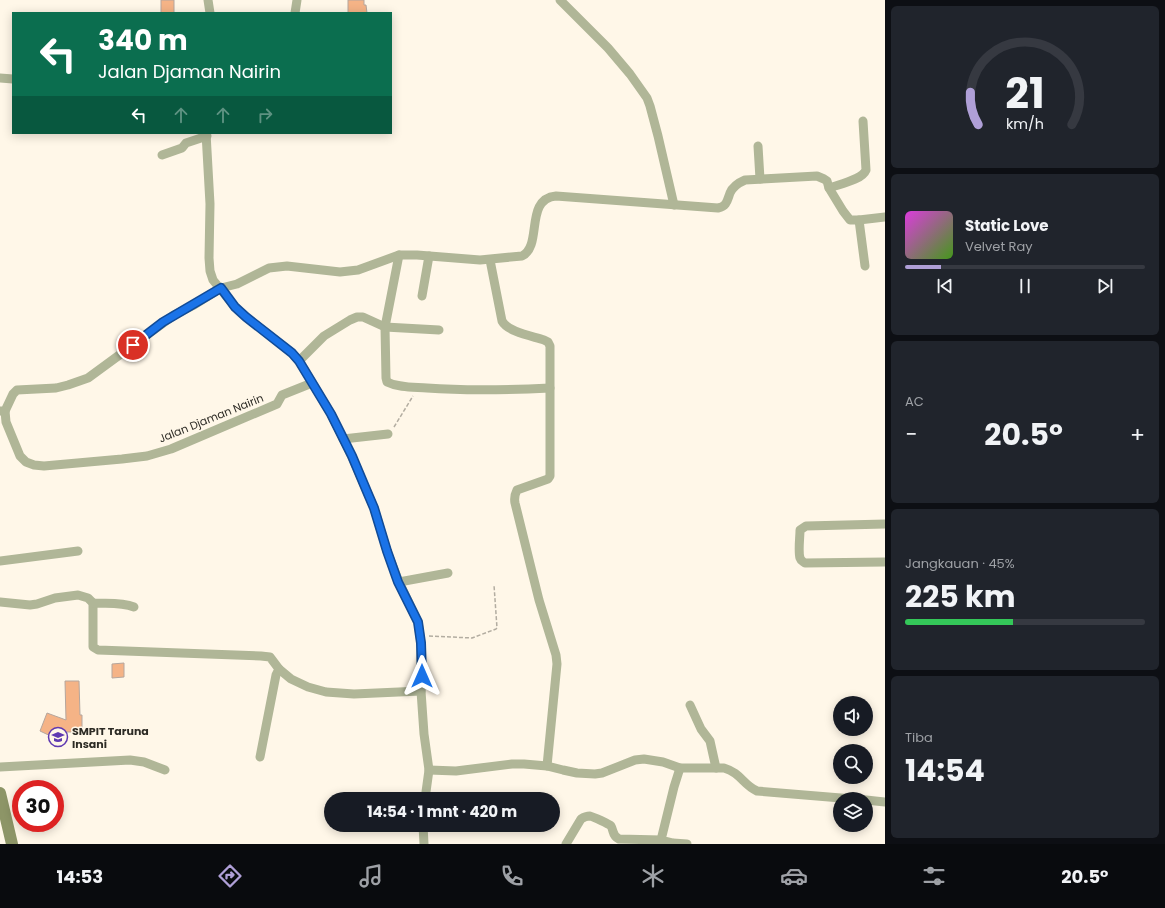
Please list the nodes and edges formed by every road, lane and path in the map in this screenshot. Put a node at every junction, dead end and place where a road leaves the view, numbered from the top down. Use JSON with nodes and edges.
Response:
{"nodes":[{"id":1,"x":208,"y":0,"type":"edge"},
{"id":2,"x":297,"y":0,"type":"edge"},
{"id":3,"x":560,"y":0,"type":"edge"},
{"id":4,"x":210,"y":12,"type":"edge"},
{"id":5,"x":295,"y":12,"type":"edge"},
{"id":6,"x":0,"y":78,"type":"edge"},
{"id":7,"x":12,"y":79,"type":"edge"},
{"id":8,"x":863,"y":121,"type":"dead end"},
{"id":9,"x":206,"y":135,"type":"edge"},
{"id":10,"x":758,"y":146,"type":"dead end"},
{"id":11,"x":162,"y":155,"type":"dead end"},
{"id":12,"x":760,"y":179,"type":"junction"},
{"id":13,"x":829,"y":188,"type":"junction"},
{"id":14,"x":674,"y":205,"type":"junction"},
{"id":15,"x":885,"y":217,"type":"edge"},
{"id":16,"x":859,"y":220,"type":"junction"},
{"id":17,"x":399,"y":254,"type":"junction"},
{"id":18,"x":429,"y":256,"type":"junction"},
{"id":19,"x":490,"y":260,"type":"junction"},
{"id":20,"x":865,"y":266,"type":"dead end"},
{"id":21,"x":221,"y":288,"type":"junction"},
{"id":22,"x":422,"y":296,"type":"dead end"},
{"id":23,"x":385,"y":327,"type":"junction"},
{"id":24,"x":439,"y":330,"type":"dead end"},
{"id":25,"x":299,"y":361,"type":"junction"},
{"id":26,"x":312,"y":383,"type":"junction"},
{"id":27,"x":418,"y":387,"type":"junction"},
{"id":28,"x":550,"y":388,"type":"junction"},
{"id":29,"x":2,"y":411,"type":"edge"},
{"id":30,"x":388,"y":434,"type":"joint"},
{"id":31,"x":343,"y":439,"type":"junction"},
{"id":32,"x":885,"y":524,"type":"edge"},
{"id":33,"x":78,"y":551,"type":"dead end"},
{"id":34,"x":0,"y":561,"type":"edge"},
{"id":35,"x":885,"y":562,"type":"edge"},
{"id":36,"x":448,"y":573,"type":"dead end"},
{"id":37,"x":398,"y":582,"type":"junction"},
{"id":38,"x":494,"y":585,"type":"dead end"},
{"id":39,"x":0,"y":602,"type":"edge"},
{"id":40,"x":93,"y":604,"type":"junction"},
{"id":41,"x":134,"y":607,"type":"dead end"},
{"id":42,"x":421,"y":636,"type":"junction"},
{"id":43,"x":279,"y":669,"type":"junction"},
{"id":44,"x":421,"y":692,"type":"junction"},
{"id":45,"x":690,"y":705,"type":"dead end"},
{"id":46,"x":260,"y":757,"type":"dead end"},
{"id":47,"x":547,"y":766,"type":"junction"},
{"id":48,"x":0,"y":767,"type":"edge"},
{"id":49,"x":680,"y":768,"type":"junction"},
{"id":50,"x":716,"y":768,"type":"junction"},
{"id":51,"x":165,"y":770,"type":"dead end"},
{"id":52,"x":429,"y":770,"type":"junction"},
{"id":53,"x":0,"y":792,"type":"edge"},
{"id":54,"x":426,"y":792,"type":"edge"},
{"id":55,"x":833,"y":797,"type":"edge"},
{"id":56,"x":873,"y":801,"type":"edge"},
{"id":57,"x":885,"y":802,"type":"edge"},
{"id":58,"x":423,"y":832,"type":"edge"},
{"id":59,"x":661,"y":840,"type":"junction"},
{"id":60,"x":12,"y":844,"type":"edge"},
{"id":61,"x":424,"y":844,"type":"edge"},
{"id":62,"x":566,"y":844,"type":"edge"},
{"id":63,"x":687,"y":844,"type":"edge"}],
"edges":[{"from":1,"to":4,"type":"street"},
{"from":2,"to":5,"type":"street"},
{"from":3,"to":14,"type":"street"},
{"from":6,"to":7,"type":"street"},
{"from":8,"to":13,"type":"street"},
{"from":9,"to":11,"type":"street"},
{"from":9,"to":21,"type":"street"},
{"from":10,"to":12,"type":"street"},
{"from":12,"to":13,"type":"street"},
{"from":12,"to":14,"type":"street"},
{"from":13,"to":16,"type":"street"},
{"from":14,"to":19,"type":"street"},
{"from":15,"to":16,"type":"street"},
{"from":16,"to":20,"type":"street"},
{"from":17,"to":18,"type":"street"},
{"from":17,"to":21,"type":"street"},
{"from":17,"to":23,"type":"street"},
{"from":18,"to":19,"type":"street"},
{"from":18,"to":22,"type":"street"},
{"from":19,"to":28,"type":"street"},
{"from":21,"to":25,"type":"street"},
{"from":21,"to":29,"type":"street","name":"Jalan Djaman Nairin"},
{"from":23,"to":24,"type":"street"},
{"from":23,"to":25,"type":"street"},
{"from":23,"to":27,"type":"street"},
{"from":25,"to":26,"type":"street"},
{"from":26,"to":29,"type":"street","name":"Jalan Djaman Nairin"},
{"from":26,"to":31,"type":"street"},
{"from":27,"to":28,"type":"street"},
{"from":27,"to":30,"type":"path"},
{"from":28,"to":47,"type":"street"},
{"from":30,"to":31,"type":"street"},
{"from":31,"to":37,"type":"street"},
{"from":32,"to":35,"type":"street"},
{"from":33,"to":34,"type":"street"},
{"from":36,"to":37,"type":"street"},
{"from":37,"to":42,"type":"street"},
{"from":38,"to":42,"type":"path"},
{"from":39,"to":40,"type":"street"},
{"from":40,"to":41,"type":"street"},
{"from":40,"to":43,"type":"street"},
{"from":42,"to":44,"type":"street"},
{"from":43,"to":44,"type":"street"},
{"from":43,"to":46,"type":"street"},
{"from":44,"to":52,"type":"street"},
{"from":45,"to":50,"type":"street"},
{"from":47,"to":49,"type":"street"},
{"from":47,"to":52,"type":"street"},
{"from":48,"to":51,"type":"street"},
{"from":49,"to":50,"type":"street"},
{"from":49,"to":59,"type":"street"},
{"from":50,"to":55,"type":"street"},
{"from":52,"to":54,"type":"street"},
{"from":53,"to":60,"type":"main road"},
{"from":56,"to":57,"type":"street"},
{"from":58,"to":61,"type":"street"},
{"from":59,"to":62,"type":"street"},
{"from":59,"to":63,"type":"street"}]}
